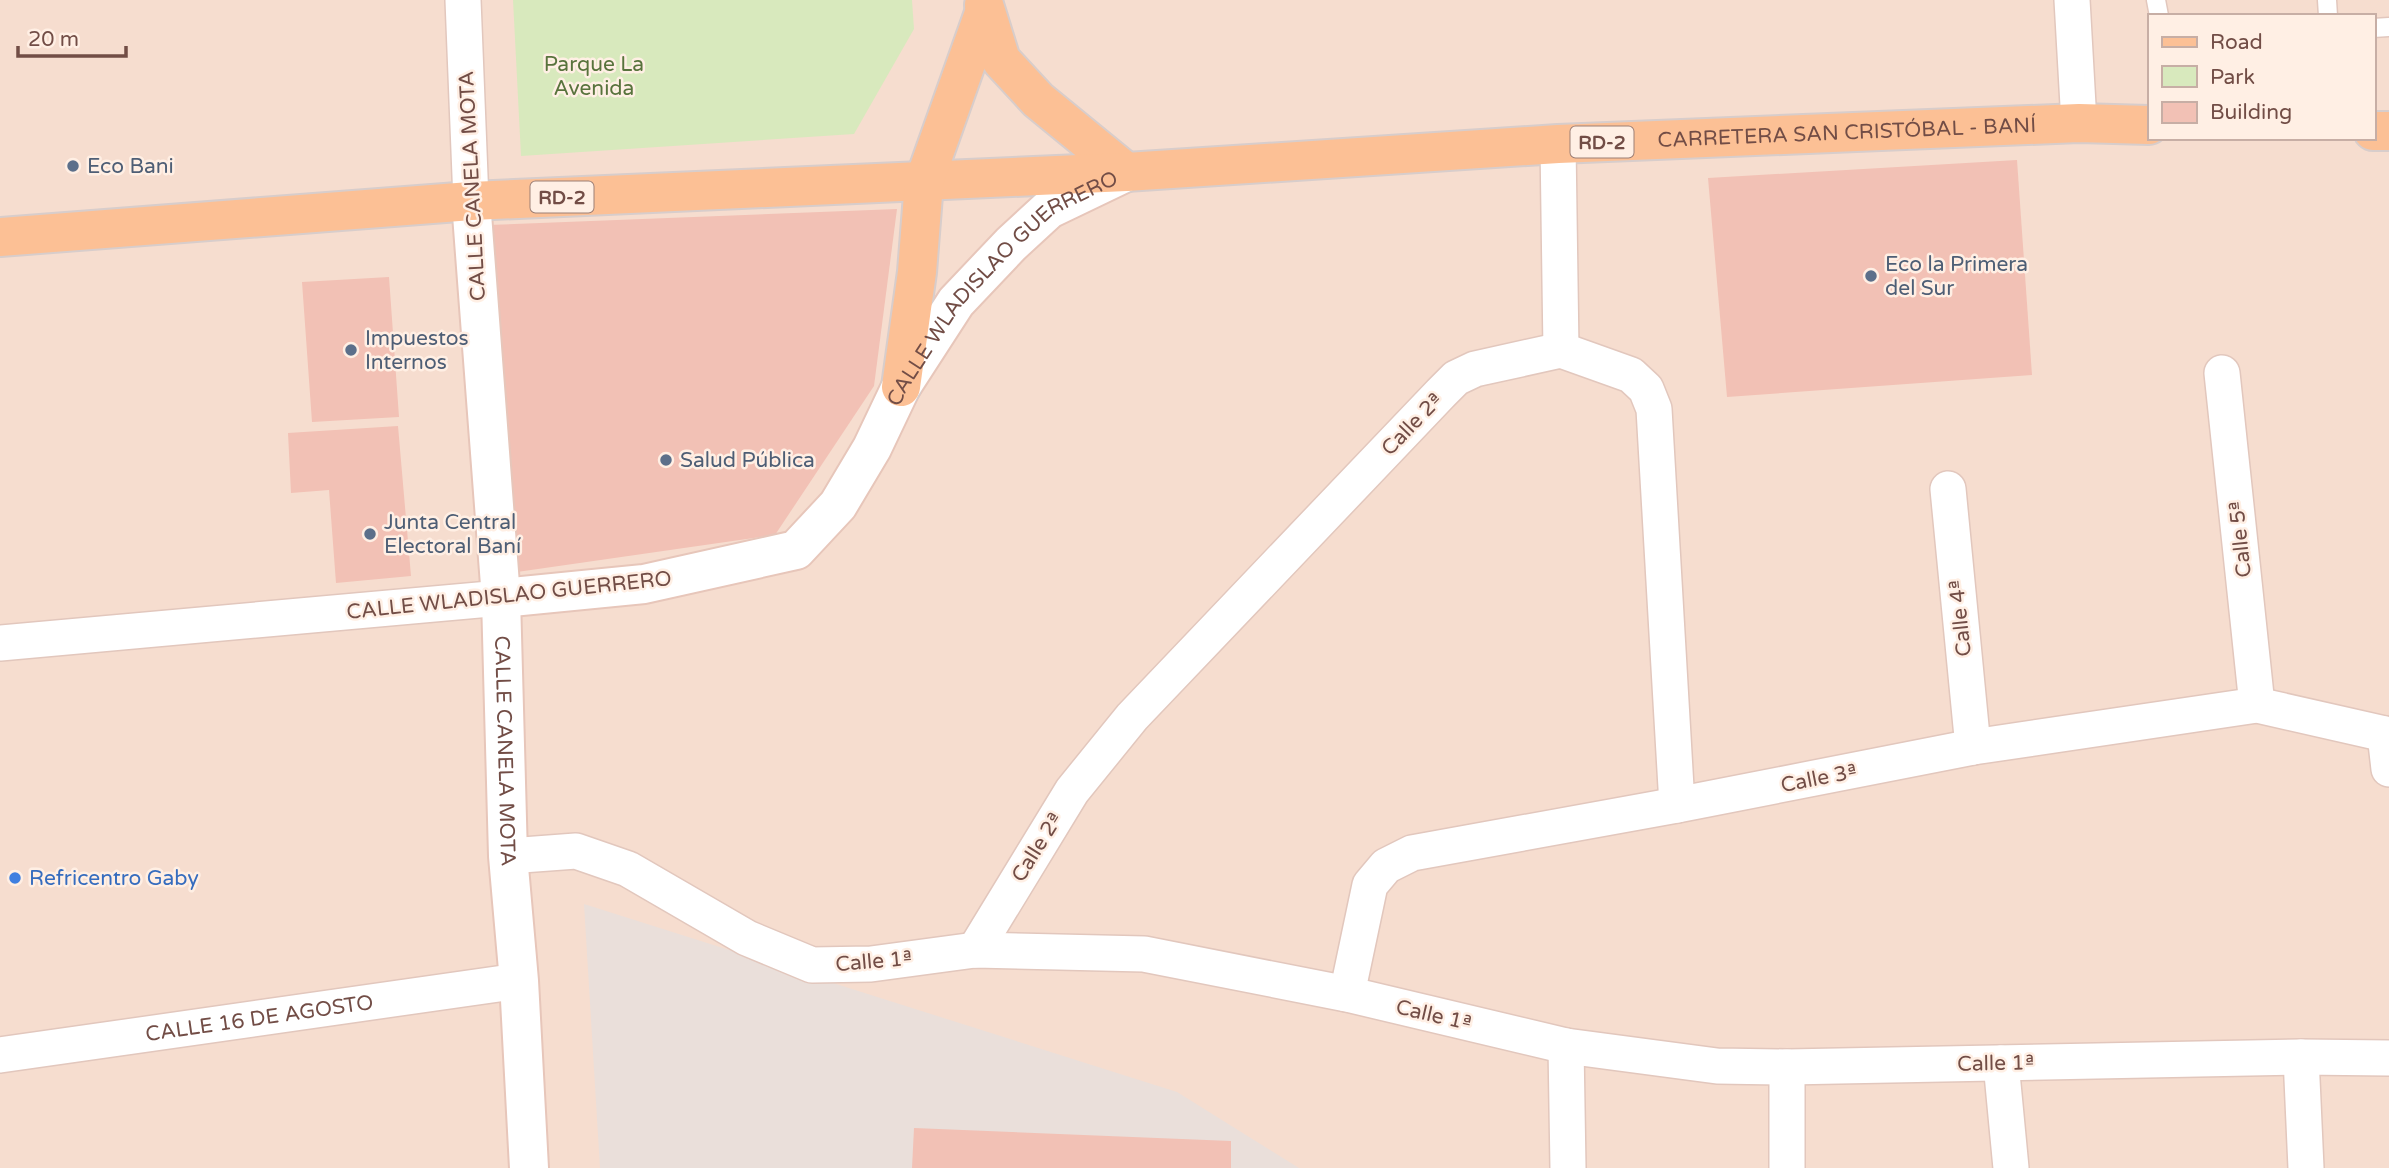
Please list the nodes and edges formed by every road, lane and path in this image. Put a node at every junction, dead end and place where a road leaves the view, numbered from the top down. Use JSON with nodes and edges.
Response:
{"nodes":[{"id":1,"x":463,"y":0,"type":"edge"},
{"id":2,"x":2072,"y":0,"type":"edge"},
{"id":3,"x":984,"y":6,"type":"edge"},
{"id":4,"x":2079,"y":123,"type":"junction"},
{"id":5,"x":2148,"y":125,"type":"edge"},
{"id":6,"x":1558,"y":144,"type":"junction"},
{"id":7,"x":1126,"y":172,"type":"junction"},
{"id":8,"x":924,"y":182,"type":"junction"},
{"id":9,"x":471,"y":201,"type":"junction"},
{"id":10,"x":0,"y":237,"type":"edge"},
{"id":11,"x":1561,"y":350,"type":"junction"},
{"id":12,"x":2222,"y":373,"type":"dead end"},
{"id":13,"x":901,"y":387,"type":"junction"},
{"id":14,"x":1948,"y":489,"type":"dead end"},
{"id":15,"x":501,"y":598,"type":"junction"},
{"id":16,"x":0,"y":643,"type":"edge"},
{"id":17,"x":2258,"y":705,"type":"junction"},
{"id":18,"x":2387,"y":735,"type":"edge"},
{"id":19,"x":1973,"y":747,"type":"junction"},
{"id":20,"x":2389,"y":769,"type":"edge"},
{"id":21,"x":1677,"y":806,"type":"junction"},
{"id":22,"x":509,"y":856,"type":"junction"},
{"id":23,"x":975,"y":950,"type":"junction"},
{"id":24,"x":519,"y":981,"type":"junction"},
{"id":25,"x":1347,"y":994,"type":"junction"},
{"id":26,"x":1566,"y":1046,"type":"junction"},
{"id":27,"x":0,"y":1055,"type":"edge"},
{"id":28,"x":2301,"y":1057,"type":"junction"},
{"id":29,"x":2389,"y":1058,"type":"edge"},
{"id":30,"x":2001,"y":1063,"type":"junction"},
{"id":31,"x":1787,"y":1067,"type":"junction"},
{"id":32,"x":529,"y":1168,"type":"edge"},
{"id":33,"x":1568,"y":1168,"type":"edge"},
{"id":34,"x":1787,"y":1168,"type":"edge"},
{"id":35,"x":2011,"y":1168,"type":"edge"},
{"id":36,"x":2306,"y":1168,"type":"edge"}],
"edges":[{"from":1,"to":9,"type":"street","name":"CALLE CANELA MOTA"},
{"from":2,"to":4,"type":"street"},
{"from":3,"to":7,"type":"main road"},
{"from":3,"to":8,"type":"main road"},
{"from":4,"to":5,"type":"main road","name":"CARRETERA SAN CRISTÓBAL - BANÍ","number":"RD-2"},
{"from":4,"to":6,"type":"main road","name":"CARRETERA SAN CRISTÓBAL - BANÍ","number":"RD-2"},
{"from":6,"to":7,"type":"main road","name":"CARRETERA SAN CRISTÓBAL - BANÍ","number":"RD-2"},
{"from":6,"to":11,"type":"street"},
{"from":7,"to":8,"type":"main road","number":"RD-2"},
{"from":7,"to":13,"type":"main road","name":"CALLE WLADISLAO GUERRERO"},
{"from":8,"to":9,"type":"main road","number":"RD-2"},
{"from":8,"to":13,"type":"main road"},
{"from":9,"to":10,"type":"main road","number":"RD-2"},
{"from":9,"to":15,"type":"main road","name":"CALLE CANELA MOTA"},
{"from":11,"to":21,"type":"street"},
{"from":11,"to":23,"type":"street","name":"Calle 2ª"},
{"from":12,"to":17,"type":"street","name":"Calle 5ª"},
{"from":13,"to":15,"type":"main road","name":"CALLE WLADISLAO GUERRERO"},
{"from":14,"to":19,"type":"street","name":"Calle 4ª"},
{"from":15,"to":16,"type":"street","name":"CALLE WLADISLAO GUERRERO"},
{"from":15,"to":22,"type":"main road","name":"CALLE CANELA MOTA"},
{"from":17,"to":18,"type":"street","name":"Calle 3ª"},
{"from":17,"to":19,"type":"street","name":"Calle 3ª"},
{"from":18,"to":20,"type":"street"},
{"from":19,"to":21,"type":"street","name":"Calle 3ª"},
{"from":21,"to":25,"type":"street","name":"Calle 3ª"},
{"from":22,"to":23,"type":"street","name":"Calle 1ª"},
{"from":22,"to":24,"type":"main road","name":"CALLE CANELA MOTA"},
{"from":23,"to":25,"type":"street","name":"Calle 1ª"},
{"from":24,"to":27,"type":"street","name":"CALLE 16 DE AGOSTO"},
{"from":24,"to":32,"type":"main road","name":"CALLE CANELA MOTA"},
{"from":25,"to":26,"type":"street","name":"Calle 1ª"},
{"from":26,"to":31,"type":"street","name":"Calle 1ª"},
{"from":26,"to":33,"type":"street"},
{"from":28,"to":29,"type":"street","name":"Calle 1ª"},
{"from":28,"to":30,"type":"street","name":"Calle 1ª"},
{"from":28,"to":36,"type":"street"},
{"from":30,"to":31,"type":"street","name":"Calle 1ª"},
{"from":30,"to":35,"type":"street"},
{"from":31,"to":34,"type":"street"}]}
